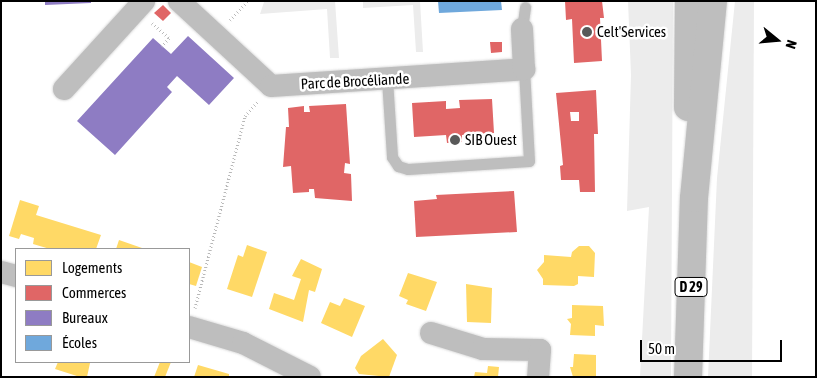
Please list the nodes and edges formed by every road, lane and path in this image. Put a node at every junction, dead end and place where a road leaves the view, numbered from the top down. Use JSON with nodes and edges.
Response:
{"nodes":[{"id":1,"x":179,"y":1,"type":"edge"},
{"id":2,"x":248,"y":1,"type":"edge"},
{"id":3,"x":689,"y":1,"type":"edge"},
{"id":4,"x":713,"y":1,"type":"edge"},
{"id":5,"x":140,"y":5,"type":"edge"},
{"id":6,"x":523,"y":18,"type":"dead end"},
{"id":7,"x":230,"y":20,"type":"dead end"},
{"id":8,"x":162,"y":46,"type":"dead end"},
{"id":9,"x":524,"y":69,"type":"junction"},
{"id":10,"x":387,"y":79,"type":"junction"},
{"id":11,"x":271,"y":86,"type":"junction"},
{"id":12,"x":64,"y":88,"type":"dead end"},
{"id":13,"x":694,"y":198,"type":"junction"},
{"id":14,"x":1,"y":272,"type":"edge"},
{"id":15,"x":15,"y":276,"type":"edge"},
{"id":16,"x":190,"y":324,"type":"edge"},
{"id":17,"x":190,"y":328,"type":"edge"},
{"id":18,"x":431,"y":333,"type":"dead end"},
{"id":19,"x":310,"y":377,"type":"edge"},
{"id":20,"x":538,"y":377,"type":"edge"},
{"id":21,"x":688,"y":377,"type":"edge"}],
"edges":[{"from":1,"to":11,"type":"street"},
{"from":2,"to":7,"type":"path"},
{"from":3,"to":13,"type":"main road","number":"D 29"},
{"from":4,"to":13,"type":"main road","number":"D 29"},
{"from":5,"to":8,"type":"path"},
{"from":5,"to":12,"type":"street"},
{"from":6,"to":9,"type":"street"},
{"from":9,"to":10,"type":"street","name":"Parc de Brocéliande"},
{"from":9,"to":10,"type":"lane"},
{"from":10,"to":11,"type":"street","name":"Parc de Brocéliande"},
{"from":11,"to":16,"type":"path"},
{"from":13,"to":21,"type":"main road","number":"D 29"},
{"from":14,"to":15,"type":"street"},
{"from":17,"to":19,"type":"street"},
{"from":18,"to":20,"type":"street"}]}
